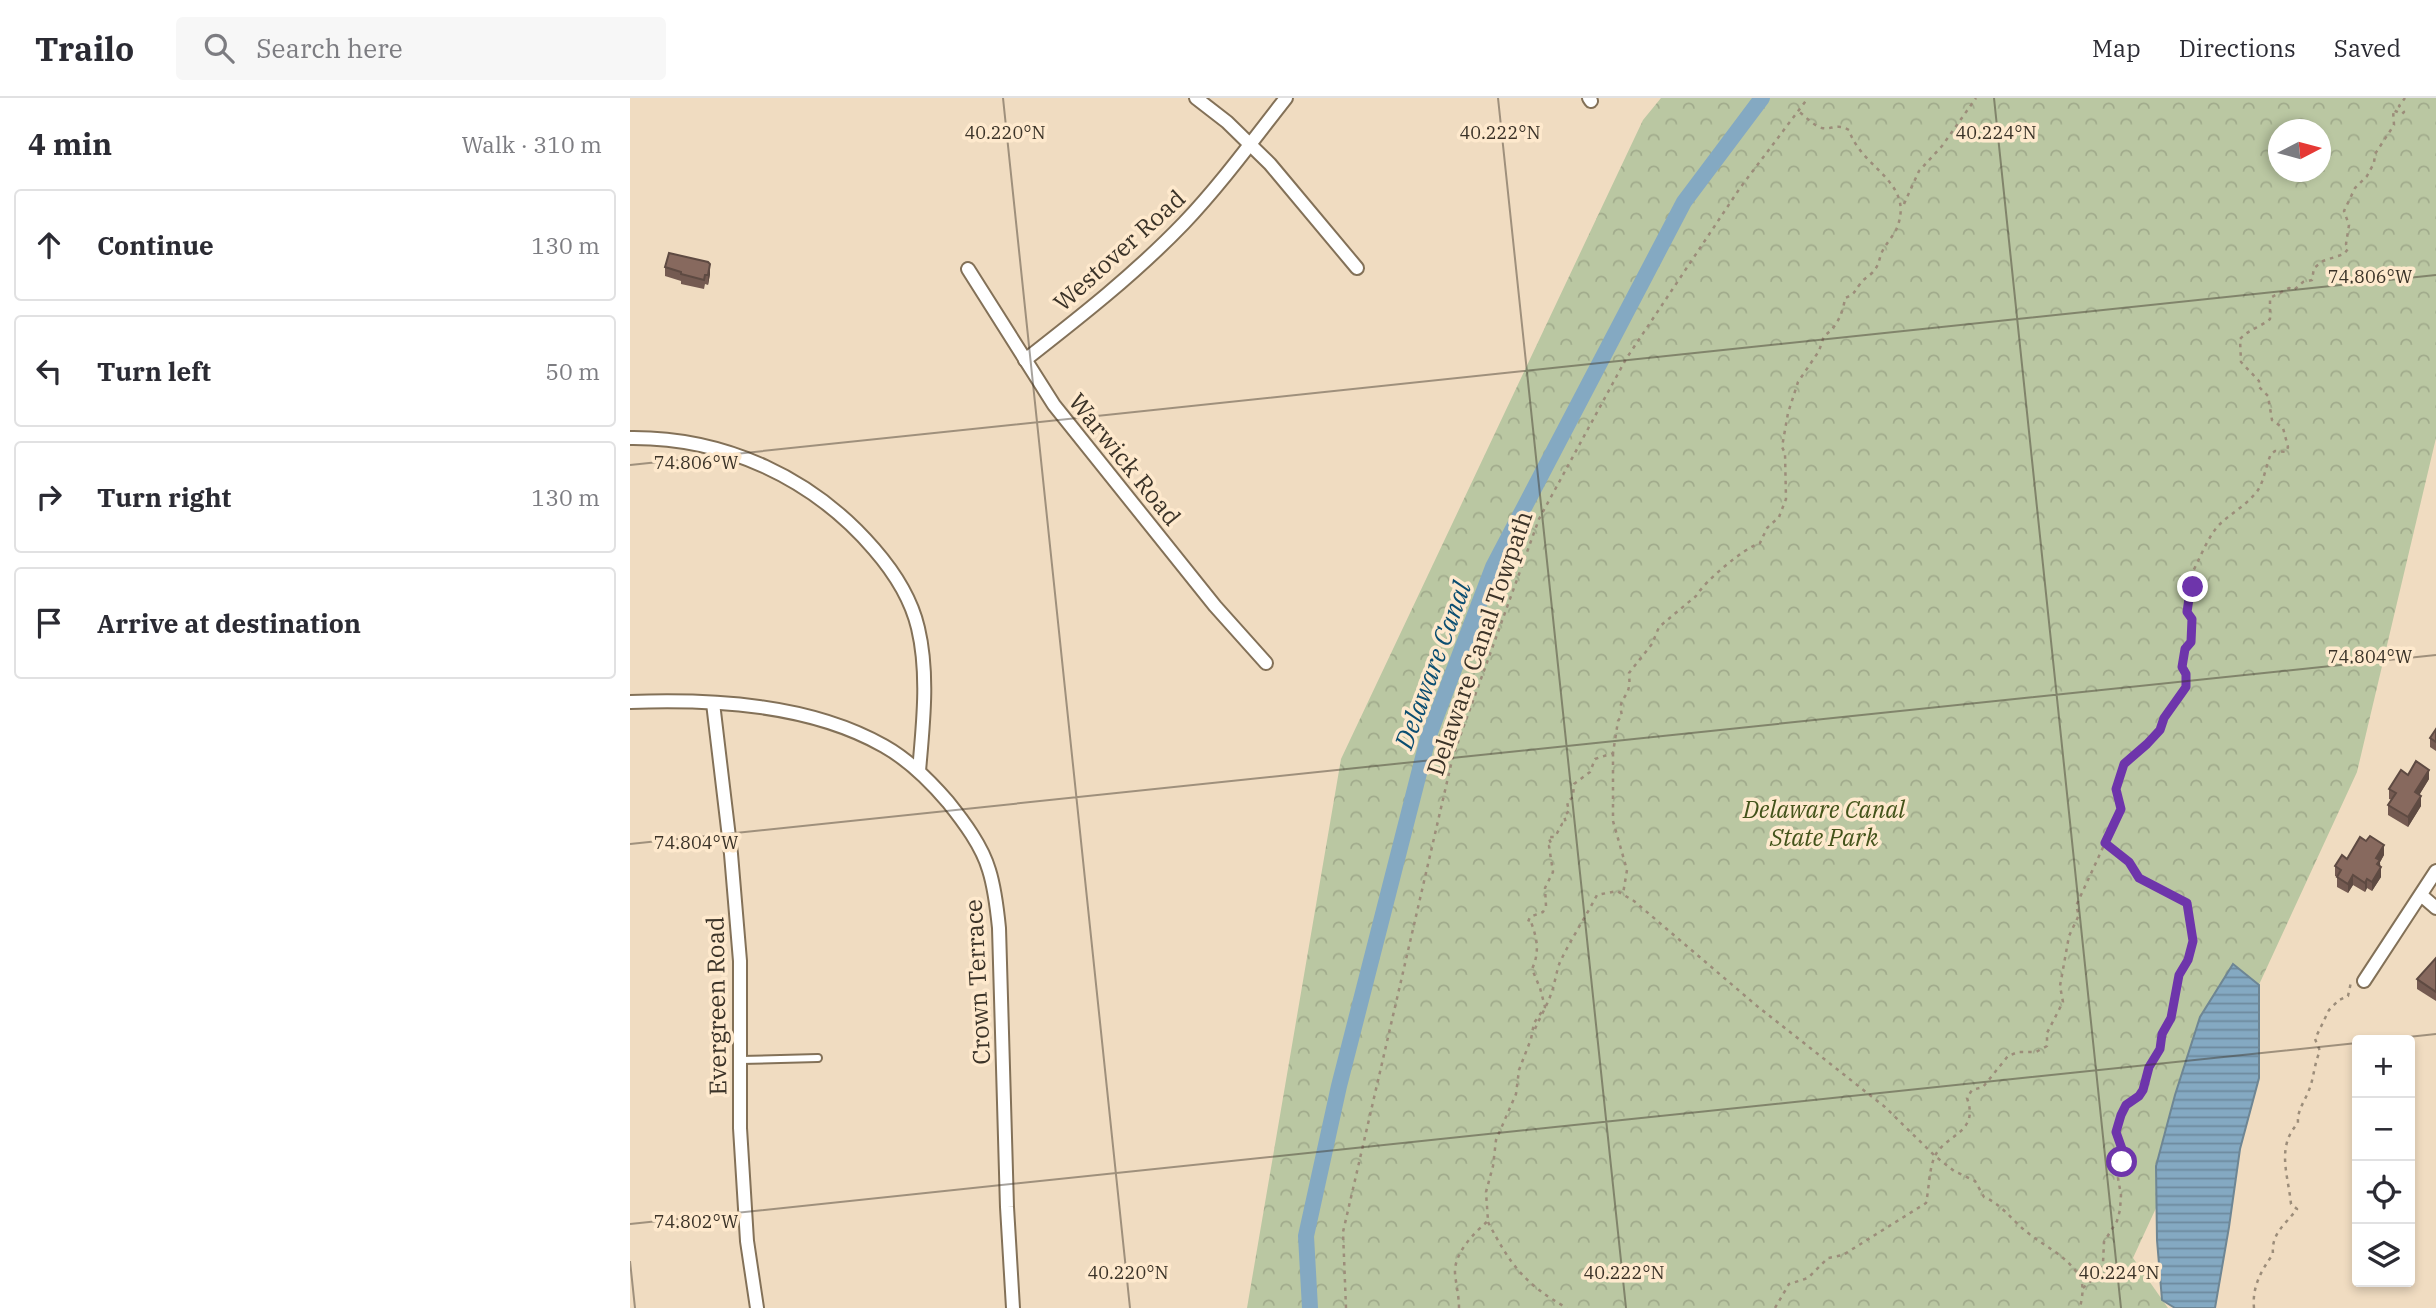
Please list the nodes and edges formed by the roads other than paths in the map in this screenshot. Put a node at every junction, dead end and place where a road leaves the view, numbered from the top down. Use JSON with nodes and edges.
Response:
{"nodes":[{"id":1,"x":1196,"y":98,"type":"edge"},
{"id":2,"x":1286,"y":98,"type":"edge"},
{"id":3,"x":1250,"y":145,"type":"junction"},
{"id":4,"x":1357,"y":268,"type":"dead end"},
{"id":5,"x":968,"y":269,"type":"dead end"},
{"id":6,"x":1025,"y":360,"type":"junction"},
{"id":7,"x":630,"y":438,"type":"edge"},
{"id":8,"x":1266,"y":663,"type":"dead end"},
{"id":9,"x":630,"y":702,"type":"edge"},
{"id":10,"x":713,"y":703,"type":"junction"},
{"id":11,"x":919,"y":771,"type":"junction"},
{"id":12,"x":2436,"y":871,"type":"edge"},
{"id":13,"x":2421,"y":895,"type":"junction"},
{"id":14,"x":2436,"y":908,"type":"edge"},
{"id":15,"x":2364,"y":981,"type":"road end"},
{"id":16,"x":818,"y":1058,"type":"dead end"},
{"id":17,"x":741,"y":1059,"type":"junction"},
{"id":18,"x":757,"y":1308,"type":"edge"},
{"id":19,"x":1013,"y":1308,"type":"edge"}],
"edges":[{"from":1,"to":3,"type":"street"},
{"from":2,"to":3,"type":"street","name":"Westover Road"},
{"from":3,"to":4,"type":"street"},
{"from":3,"to":6,"type":"street","name":"Westover Road"},
{"from":5,"to":6,"type":"street","name":"Warwick Road"},
{"from":6,"to":8,"type":"street","name":"Warwick Road"},
{"from":7,"to":11,"type":"street"},
{"from":9,"to":10,"type":"street","name":"Crown Terrace"},
{"from":10,"to":11,"type":"street","name":"Crown Terrace"},
{"from":10,"to":17,"type":"street","name":"Evergreen Road"},
{"from":11,"to":19,"type":"street","name":"Crown Terrace"},
{"from":12,"to":13,"type":"street"},
{"from":13,"to":14,"type":"street"},
{"from":13,"to":15,"type":"street"},
{"from":16,"to":17,"type":"lane"},
{"from":17,"to":18,"type":"street","name":"Evergreen Road"}]}
